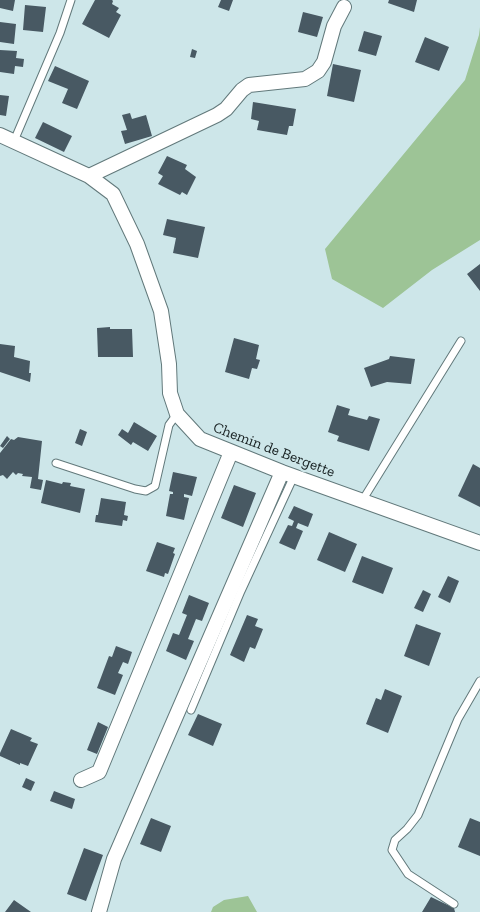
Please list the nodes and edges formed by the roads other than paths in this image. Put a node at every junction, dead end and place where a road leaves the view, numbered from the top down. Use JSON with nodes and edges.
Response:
{"nodes":[{"id":1,"x":71,"y":0,"type":"edge"},
{"id":2,"x":344,"y":7,"type":"dead end"},
{"id":3,"x":0,"y":135,"type":"edge"},
{"id":4,"x":14,"y":141,"type":"junction"},
{"id":5,"x":89,"y":176,"type":"junction"},
{"id":6,"x":461,"y":341,"type":"dead end"},
{"id":7,"x":177,"y":414,"type":"junction"},
{"id":8,"x":231,"y":452,"type":"junction"},
{"id":9,"x":56,"y":462,"type":"dead end"},
{"id":10,"x":288,"y":474,"type":"junction"},
{"id":11,"x":362,"y":501,"type":"junction"},
{"id":12,"x":480,"y":544,"type":"edge"},
{"id":13,"x":480,"y":681,"type":"edge"},
{"id":14,"x":191,"y":710,"type":"dead end"},
{"id":15,"x":81,"y":780,"type":"dead end"},
{"id":16,"x":454,"y":904,"type":"dead end"},
{"id":17,"x":99,"y":912,"type":"edge"}],
"edges":[{"from":1,"to":4,"type":"lane"},
{"from":2,"to":5,"type":"street"},
{"from":3,"to":4,"type":"street","name":"Chemin de Bergette"},
{"from":4,"to":5,"type":"street","name":"Chemin de Bergette"},
{"from":5,"to":7,"type":"street","name":"Chemin de Bergette"},
{"from":6,"to":11,"type":"lane"},
{"from":7,"to":8,"type":"street","name":"Chemin de Bergette"},
{"from":7,"to":9,"type":"lane"},
{"from":8,"to":10,"type":"street","name":"Chemin de Bergette"},
{"from":8,"to":15,"type":"street"},
{"from":10,"to":11,"type":"street","name":"Chemin de Bergette"},
{"from":10,"to":14,"type":"lane"},
{"from":10,"to":17,"type":"street"},
{"from":11,"to":12,"type":"street","name":"Chemin de Bergette"},
{"from":13,"to":16,"type":"lane"}]}
